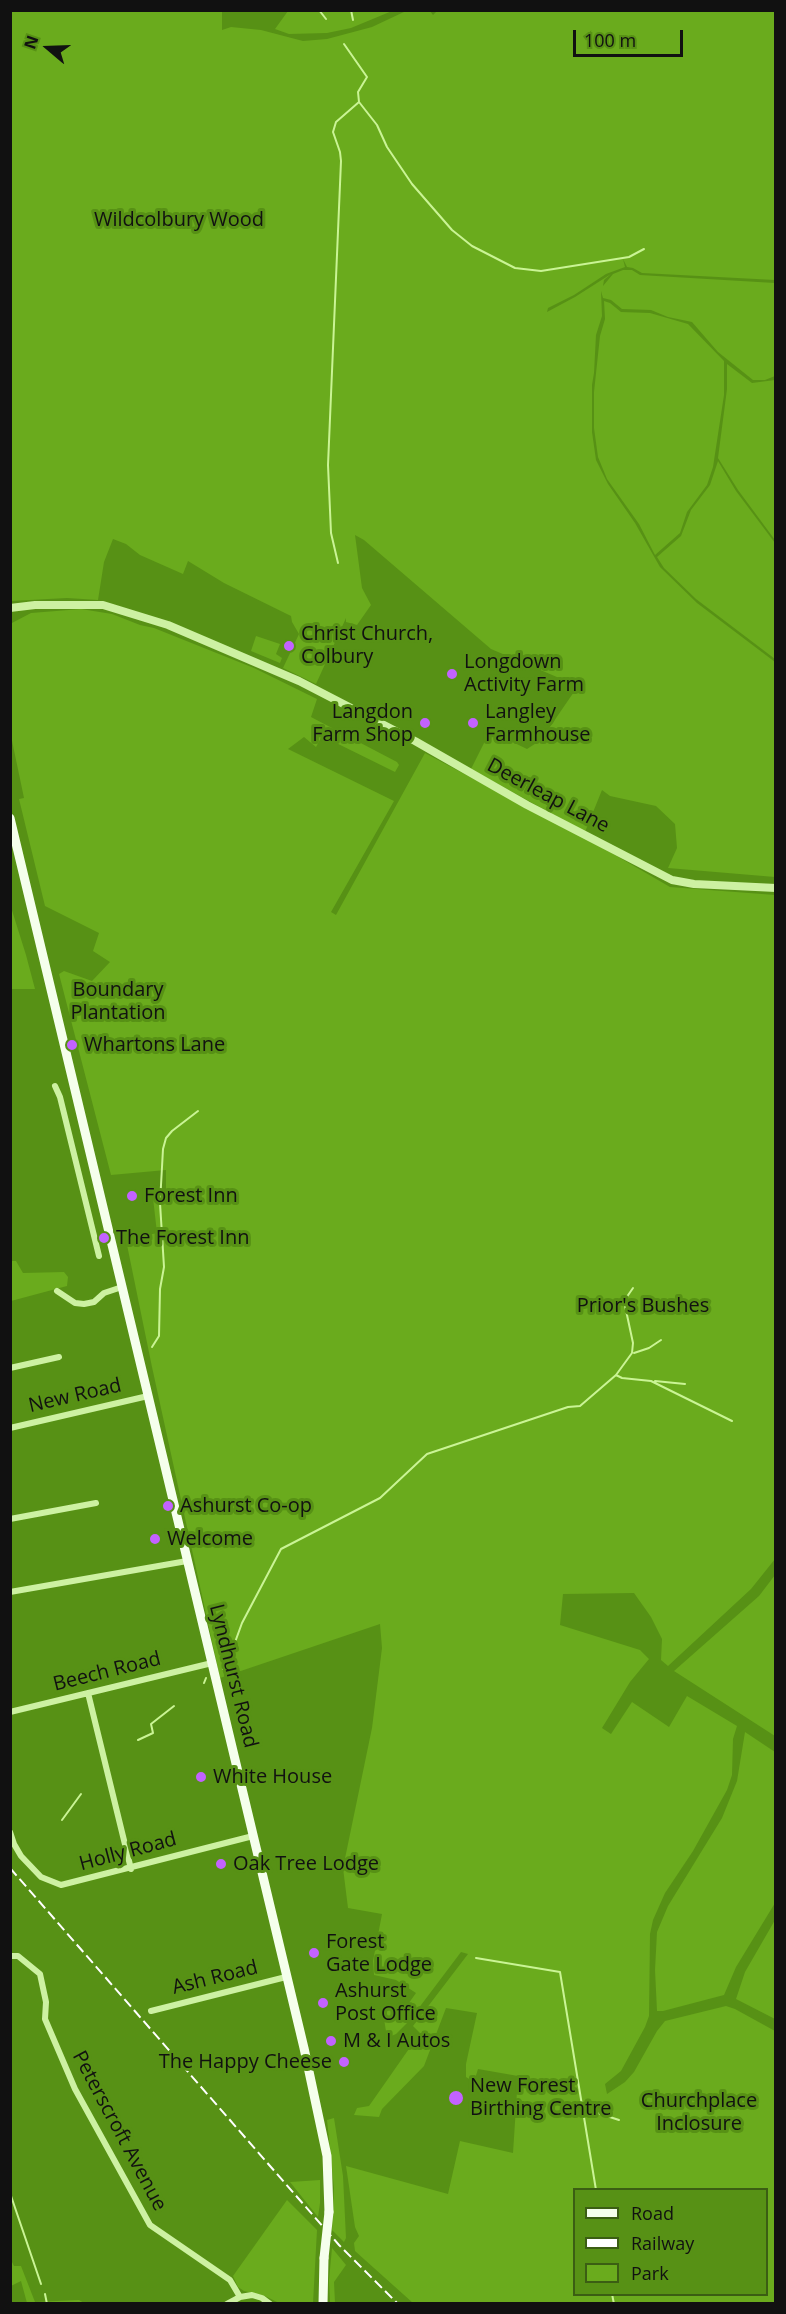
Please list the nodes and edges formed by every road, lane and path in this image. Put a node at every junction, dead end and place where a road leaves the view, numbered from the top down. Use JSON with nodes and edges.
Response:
{"nodes":[{"id":1,"x":10,"y":608,"type":"edge"},
{"id":2,"x":10,"y":818,"type":"edge"},
{"id":3,"x":21,"y":856,"type":"junction"},
{"id":4,"x":10,"y":858,"type":"edge"},
{"id":5,"x":776,"y":888,"type":"edge"},
{"id":6,"x":55,"y":1086,"type":"dead end"},
{"id":7,"x":93,"y":1165,"type":"junction"},
{"id":8,"x":78,"y":1169,"type":"junction"},
{"id":9,"x":99,"y":1256,"type":"dead end"},
{"id":10,"x":122,"y":1287,"type":"junction"},
{"id":11,"x":57,"y":1291,"type":"dead end"},
{"id":12,"x":59,"y":1357,"type":"dead end"},
{"id":13,"x":10,"y":1368,"type":"edge"},
{"id":14,"x":148,"y":1396,"type":"junction"},
{"id":15,"x":10,"y":1428,"type":"edge"},
{"id":16,"x":83,"y":1497,"type":"dead end"},
{"id":17,"x":96,"y":1503,"type":"dead end"},
{"id":18,"x":84,"y":1505,"type":"junction"},
{"id":19,"x":10,"y":1519,"type":"edge"},
{"id":20,"x":187,"y":1561,"type":"junction"},
{"id":21,"x":10,"y":1592,"type":"edge"},
{"id":22,"x":212,"y":1663,"type":"junction"},
{"id":23,"x":88,"y":1694,"type":"junction"},
{"id":24,"x":10,"y":1712,"type":"edge"},
{"id":25,"x":10,"y":1832,"type":"edge"},
{"id":26,"x":253,"y":1836,"type":"junction"},
{"id":27,"x":131,"y":1869,"type":"junction"},
{"id":28,"x":10,"y":1956,"type":"edge"},
{"id":29,"x":286,"y":1977,"type":"junction"},
{"id":30,"x":151,"y":2011,"type":"dead end"},
{"id":31,"x":240,"y":2297,"type":"junction"},
{"id":32,"x":227,"y":2304,"type":"edge"},
{"id":33,"x":270,"y":2304,"type":"edge"},
{"id":34,"x":323,"y":2304,"type":"edge"}],
"edges":[{"from":1,"to":5,"type":"street","name":"Deerleap Lane"},
{"from":2,"to":3,"type":"main road","name":"Lyndhurst Road"},
{"from":3,"to":4,"type":"street"},
{"from":3,"to":7,"type":"main road","name":"Lyndhurst Road"},
{"from":6,"to":8,"type":"street"},
{"from":7,"to":8,"type":"street"},
{"from":7,"to":10,"type":"main road","name":"Lyndhurst Road"},
{"from":8,"to":9,"type":"street"},
{"from":10,"to":11,"type":"street"},
{"from":10,"to":14,"type":"main road","name":"Lyndhurst Road"},
{"from":12,"to":13,"type":"street"},
{"from":14,"to":15,"type":"street","name":"New Road"},
{"from":14,"to":20,"type":"main road","name":"Lyndhurst Road"},
{"from":16,"to":18,"type":"street"},
{"from":17,"to":18,"type":"street"},
{"from":18,"to":19,"type":"street"},
{"from":20,"to":21,"type":"street"},
{"from":20,"to":22,"type":"main road","name":"Lyndhurst Road"},
{"from":22,"to":23,"type":"street","name":"Beech Road"},
{"from":22,"to":26,"type":"main road","name":"Lyndhurst Road"},
{"from":23,"to":24,"type":"street","name":"Beech Road"},
{"from":23,"to":27,"type":"street"},
{"from":25,"to":27,"type":"street","name":"Holly Road"},
{"from":26,"to":27,"type":"street","name":"Holly Road"},
{"from":26,"to":29,"type":"main road","name":"Lyndhurst Road"},
{"from":28,"to":31,"type":"street","name":"Peterscroft Avenue"},
{"from":29,"to":30,"type":"street","name":"Ash Road"},
{"from":29,"to":34,"type":"main road","name":"Lyndhurst Road","bridge":true},
{"from":31,"to":32,"type":"street"},
{"from":31,"to":33,"type":"street"}]}
